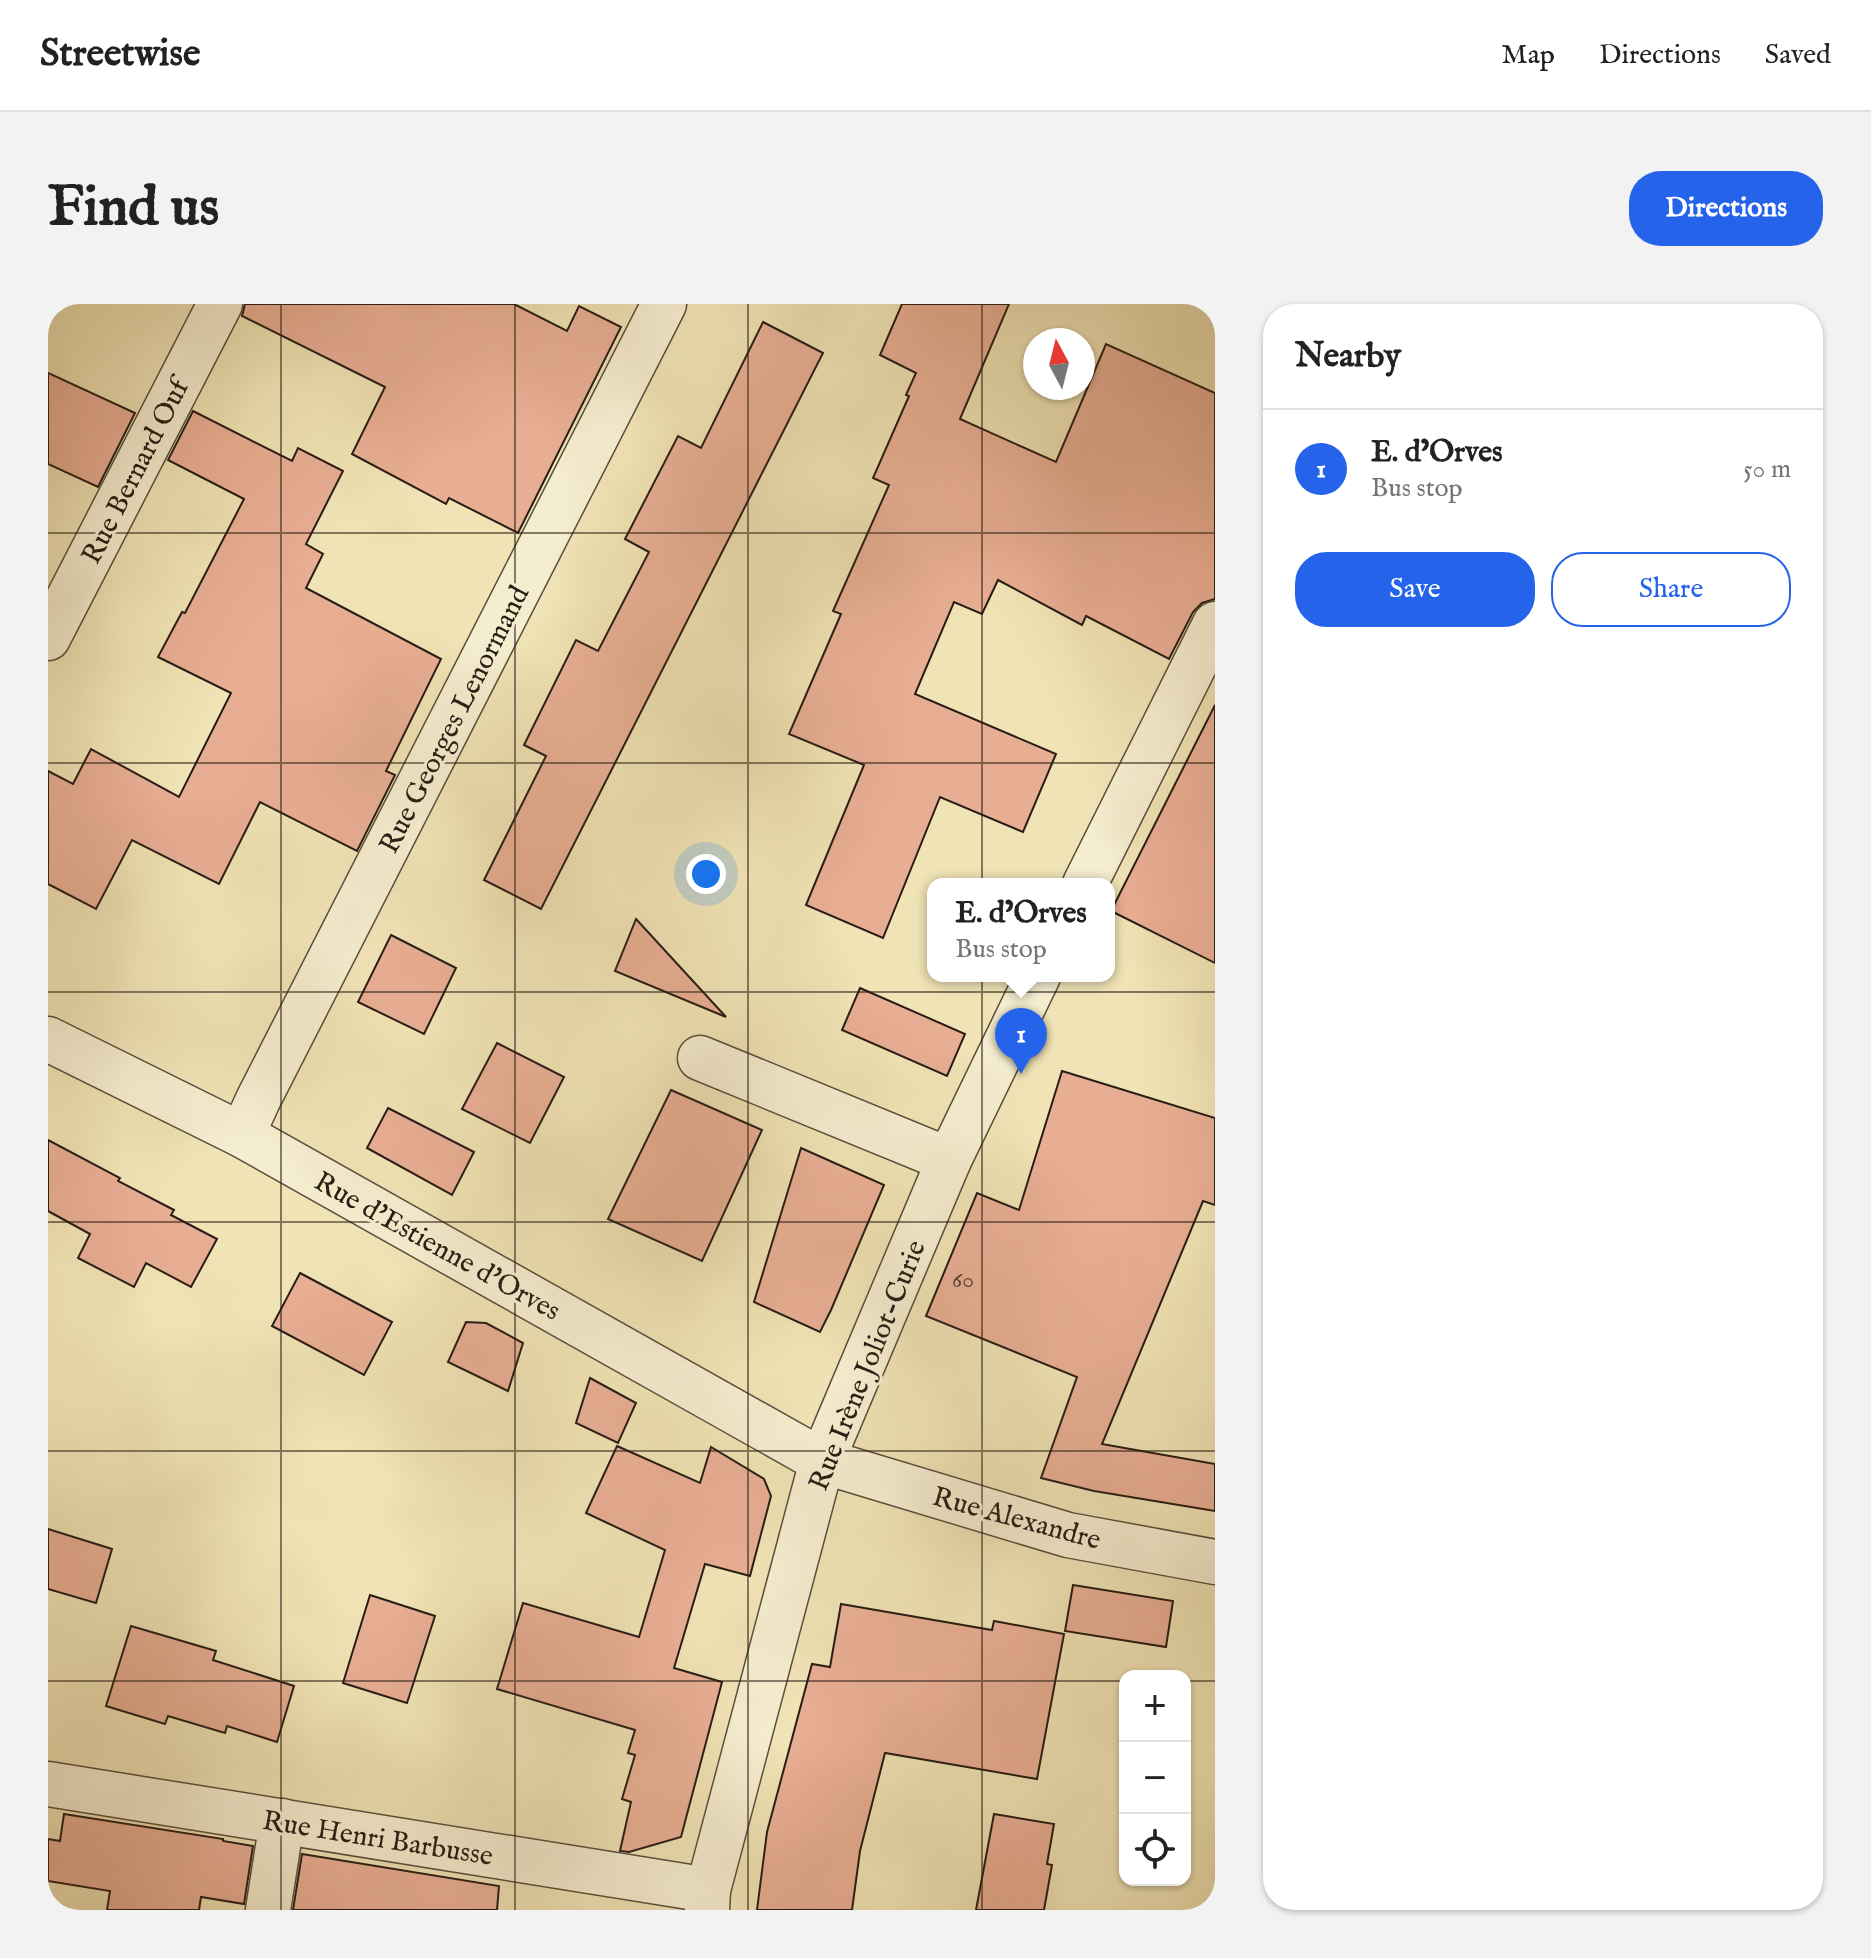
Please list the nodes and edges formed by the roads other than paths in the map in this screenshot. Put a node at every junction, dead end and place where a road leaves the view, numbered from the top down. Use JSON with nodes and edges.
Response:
{"nodes":[{"id":1,"x":220,"y":304,"type":"edge"},
{"id":2,"x":664,"y":304,"type":"edge"},
{"id":3,"x":1215,"y":624,"type":"edge"},
{"id":4,"x":48,"y":638,"type":"edge"},
{"id":5,"x":1088,"y":878,"type":"edge"},
{"id":6,"x":1035,"y":982,"type":"edge"},
{"id":7,"x":48,"y":1039,"type":"edge"},
{"id":8,"x":700,"y":1058,"type":"dead end"},
{"id":9,"x":242,"y":1135,"type":"junction"},
{"id":10,"x":949,"y":1160,"type":"junction"},
{"id":11,"x":822,"y":1461,"type":"junction"},
{"id":12,"x":1215,"y":1562,"type":"edge"},
{"id":13,"x":48,"y":1784,"type":"edge"},
{"id":14,"x":282,"y":1821,"type":"junction"},
{"id":15,"x":708,"y":1900,"type":"edge"},
{"id":16,"x":268,"y":1910,"type":"edge"}],
"edges":[{"from":1,"to":4,"type":"street","name":"Rue Bernard Ouf"},
{"from":2,"to":9,"type":"street","name":"Rue Georges Lenormand"},
{"from":3,"to":5,"type":"street"},
{"from":6,"to":10,"type":"street","name":"Rue Irène Joliot-Curie"},
{"from":7,"to":9,"type":"street","name":"Rue d'Estienne d'Orves"},
{"from":8,"to":10,"type":"street"},
{"from":9,"to":11,"type":"street","name":"Rue d'Estienne d'Orves"},
{"from":10,"to":11,"type":"street","name":"Rue Irène Joliot-Curie"},
{"from":11,"to":12,"type":"street","name":"Rue Alexandre"},
{"from":11,"to":15,"type":"street","name":"Rue Irène Joliot-Curie"},
{"from":13,"to":14,"type":"street","name":"Rue Henri Barbusse"},
{"from":14,"to":15,"type":"street","name":"Rue Henri Barbusse"},
{"from":14,"to":16,"type":"street"}]}
